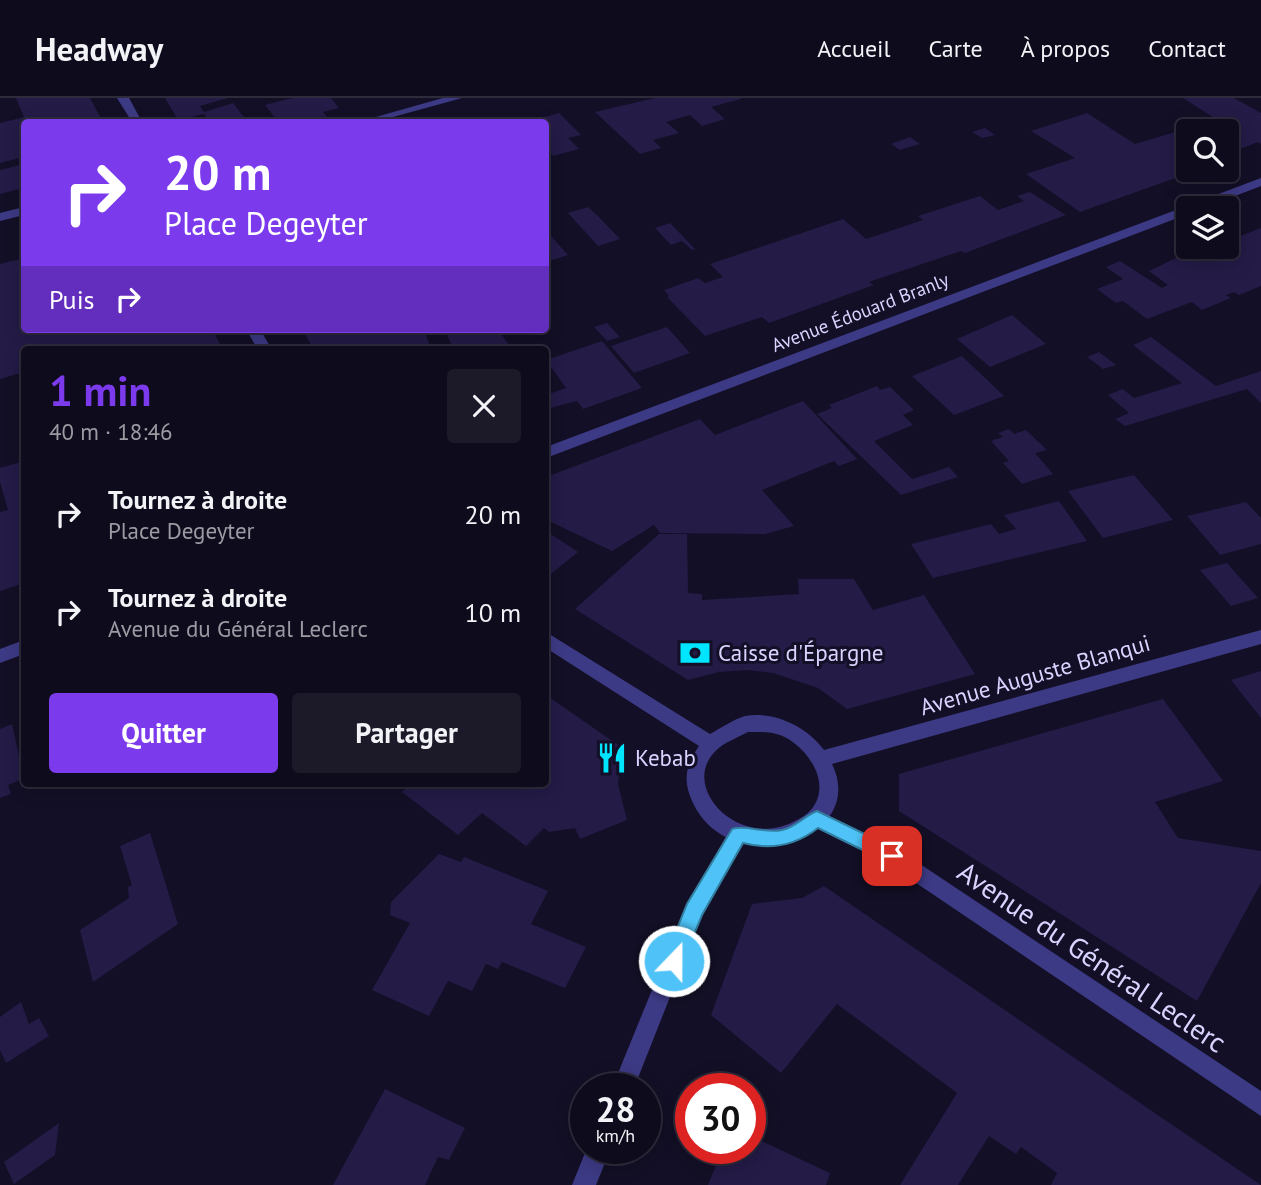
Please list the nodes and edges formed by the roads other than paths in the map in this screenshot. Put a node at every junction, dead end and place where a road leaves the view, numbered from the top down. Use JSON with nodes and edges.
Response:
{"nodes":[{"id":1,"x":123,"y":98,"type":"edge"},
{"id":2,"x":456,"y":98,"type":"edge"},
{"id":3,"x":135,"y":119,"type":"edge"},
{"id":4,"x":376,"y":119,"type":"edge"},
{"id":5,"x":1261,"y":182,"type":"edge"},
{"id":6,"x":1224,"y":196,"type":"edge"},
{"id":7,"x":21,"y":212,"type":"edge"},
{"id":8,"x":1176,"y":214,"type":"edge"},
{"id":9,"x":0,"y":217,"type":"edge"},
{"id":10,"x":549,"y":452,"type":"edge"},
{"id":11,"x":1261,"y":637,"type":"edge"},
{"id":12,"x":549,"y":641,"type":"edge"},
{"id":13,"x":21,"y":648,"type":"edge"},
{"id":14,"x":0,"y":656,"type":"edge"},
{"id":15,"x":709,"y":743,"type":"junction"},
{"id":16,"x":821,"y":759,"type":"junction"},
{"id":17,"x":817,"y":819,"type":"junction"},
{"id":18,"x":738,"y":834,"type":"junction"},
{"id":19,"x":629,"y":1073,"type":"edge"},
{"id":20,"x":1261,"y":1105,"type":"edge"},
{"id":21,"x":593,"y":1164,"type":"edge"},
{"id":22,"x":584,"y":1185,"type":"edge"}],
"edges":[{"from":1,"to":3,"type":"street"},
{"from":2,"to":4,"type":"street"},
{"from":5,"to":6,"type":"street","name":"Avenue Édouard Branly"},
{"from":7,"to":9,"type":"street"},
{"from":8,"to":10,"type":"street","name":"Avenue Édouard Branly"},
{"from":11,"to":16,"type":"street","name":"Avenue Auguste Blanqui"},
{"from":12,"to":15,"type":"street"},
{"from":13,"to":14,"type":"street"},
{"from":15,"to":16,"type":"street"},
{"from":15,"to":18,"type":"street"},
{"from":16,"to":17,"type":"street"},
{"from":17,"to":18,"type":"street"},
{"from":17,"to":20,"type":"street","name":"Avenue du Général Leclerc"},
{"from":18,"to":19,"type":"street"},
{"from":21,"to":22,"type":"street"}]}
